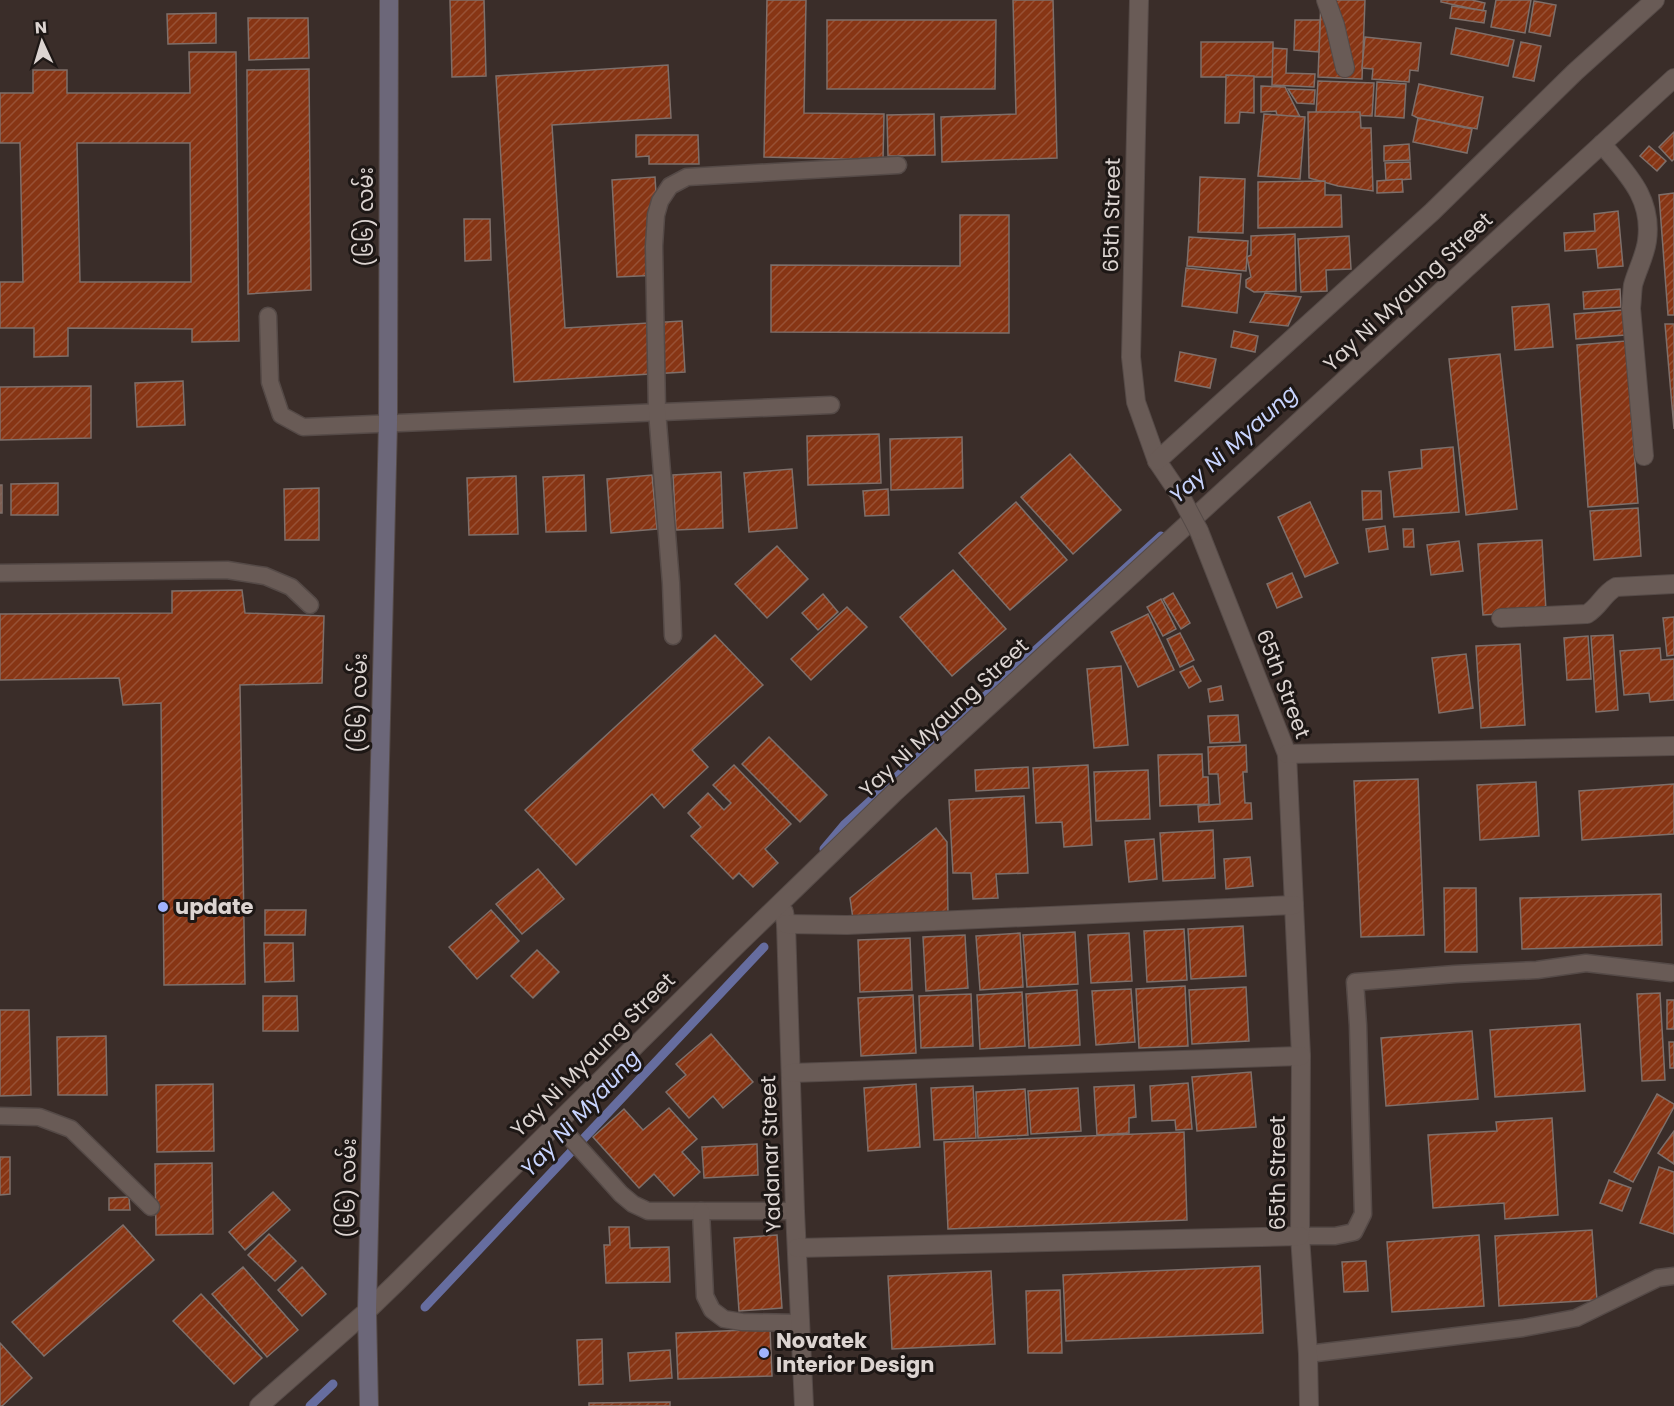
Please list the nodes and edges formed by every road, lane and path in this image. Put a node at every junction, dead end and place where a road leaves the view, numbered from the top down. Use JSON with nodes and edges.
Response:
{"nodes":[{"id":1,"x":388,"y":0,"type":"edge"},
{"id":2,"x":1139,"y":0,"type":"edge"},
{"id":3,"x":1326,"y":0,"type":"edge"},
{"id":4,"x":1655,"y":0,"type":"edge"},
{"id":5,"x":1345,"y":68,"type":"dead end"},
{"id":6,"x":1674,"y":78,"type":"edge"},
{"id":7,"x":1602,"y":144,"type":"junction"},
{"id":8,"x":898,"y":165,"type":"dead end"},
{"id":9,"x":268,"y":316,"type":"dead end"},
{"id":10,"x":831,"y":405,"type":"dead end"},
{"id":11,"x":657,"y":411,"type":"junction"},
{"id":12,"x":388,"y":422,"type":"junction"},
{"id":13,"x":1644,"y":456,"type":"dead end"},
{"id":14,"x":1157,"y":461,"type":"junction"},
{"id":15,"x":0,"y":573,"type":"edge"},
{"id":16,"x":1674,"y":584,"type":"edge"},
{"id":17,"x":310,"y":605,"type":"dead end"},
{"id":18,"x":1501,"y":618,"type":"dead end"},
{"id":19,"x":674,"y":636,"type":"dead end"},
{"id":20,"x":1674,"y":746,"type":"edge"},
{"id":21,"x":1287,"y":754,"type":"junction"},
{"id":22,"x":781,"y":901,"type":"junction"},
{"id":23,"x":1294,"y":905,"type":"junction"},
{"id":24,"x":786,"y":924,"type":"junction"},
{"id":25,"x":1671,"y":973,"type":"dead end"},
{"id":26,"x":1301,"y":1056,"type":"junction"},
{"id":27,"x":791,"y":1073,"type":"junction"},
{"id":28,"x":0,"y":1116,"type":"edge"},
{"id":29,"x":557,"y":1123,"type":"junction"},
{"id":30,"x":151,"y":1207,"type":"dead end"},
{"id":31,"x":701,"y":1211,"type":"junction"},
{"id":32,"x":795,"y":1211,"type":"junction"},
{"id":33,"x":1300,"y":1236,"type":"junction"},
{"id":34,"x":797,"y":1248,"type":"junction"},
{"id":35,"x":1674,"y":1276,"type":"edge"},
{"id":36,"x":367,"y":1311,"type":"junction"},
{"id":37,"x":801,"y":1323,"type":"junction"},
{"id":38,"x":1308,"y":1354,"type":"junction"},
{"id":39,"x":259,"y":1406,"type":"edge"},
{"id":40,"x":369,"y":1406,"type":"edge"},
{"id":41,"x":804,"y":1406,"type":"edge"},
{"id":42,"x":1310,"y":1406,"type":"edge"}],
"edges":[{"from":1,"to":12,"type":"street","name":"(၆၆) လမ်း"},
{"from":2,"to":14,"type":"street","name":"65th Street"},
{"from":3,"to":5,"type":"street"},
{"from":4,"to":14,"type":"street"},
{"from":6,"to":7,"type":"street","name":"Yay Ni Myaung Street"},
{"from":7,"to":13,"type":"street"},
{"from":7,"to":22,"type":"street","name":"Yay Ni Myaung Street"},
{"from":8,"to":11,"type":"lane"},
{"from":9,"to":12,"type":"lane"},
{"from":10,"to":11,"type":"lane"},
{"from":11,"to":12,"type":"lane"},
{"from":11,"to":19,"type":"lane"},
{"from":12,"to":36,"type":"street","name":"(၆၆) လမ်း"},
{"from":14,"to":21,"type":"street","name":"65th Street","bridge":true},
{"from":15,"to":17,"type":"lane"},
{"from":16,"to":18,"type":"street"},
{"from":20,"to":21,"type":"street"},
{"from":21,"to":23,"type":"street","name":"65th Street"},
{"from":22,"to":24,"type":"street","name":"Yadanar Street"},
{"from":22,"to":29,"type":"street","name":"Yay Ni Myaung Street"},
{"from":23,"to":24,"type":"street"},
{"from":23,"to":26,"type":"street","name":"65th Street"},
{"from":24,"to":27,"type":"street","name":"Yadanar Street"},
{"from":25,"to":33,"type":"lane"},
{"from":26,"to":27,"type":"street"},
{"from":26,"to":33,"type":"street","name":"65th Street"},
{"from":27,"to":32,"type":"street","name":"Yadanar Street"},
{"from":28,"to":30,"type":"lane"},
{"from":29,"to":31,"type":"lane"},
{"from":29,"to":36,"type":"street","name":"Yay Ni Myaung Street"},
{"from":31,"to":32,"type":"lane"},
{"from":31,"to":37,"type":"lane"},
{"from":32,"to":34,"type":"street","name":"Yadanar Street"},
{"from":33,"to":34,"type":"street"},
{"from":33,"to":38,"type":"street","name":"65th Street"},
{"from":34,"to":37,"type":"street","name":"Yadanar Street"},
{"from":35,"to":38,"type":"lane"},
{"from":36,"to":39,"type":"street","name":"Yay Ni Myaung Street"},
{"from":36,"to":40,"type":"street","name":"(၆၆) လမ်း"},
{"from":37,"to":41,"type":"street","name":"Yadanar Street"},
{"from":38,"to":42,"type":"street","name":"65th Street"}]}
